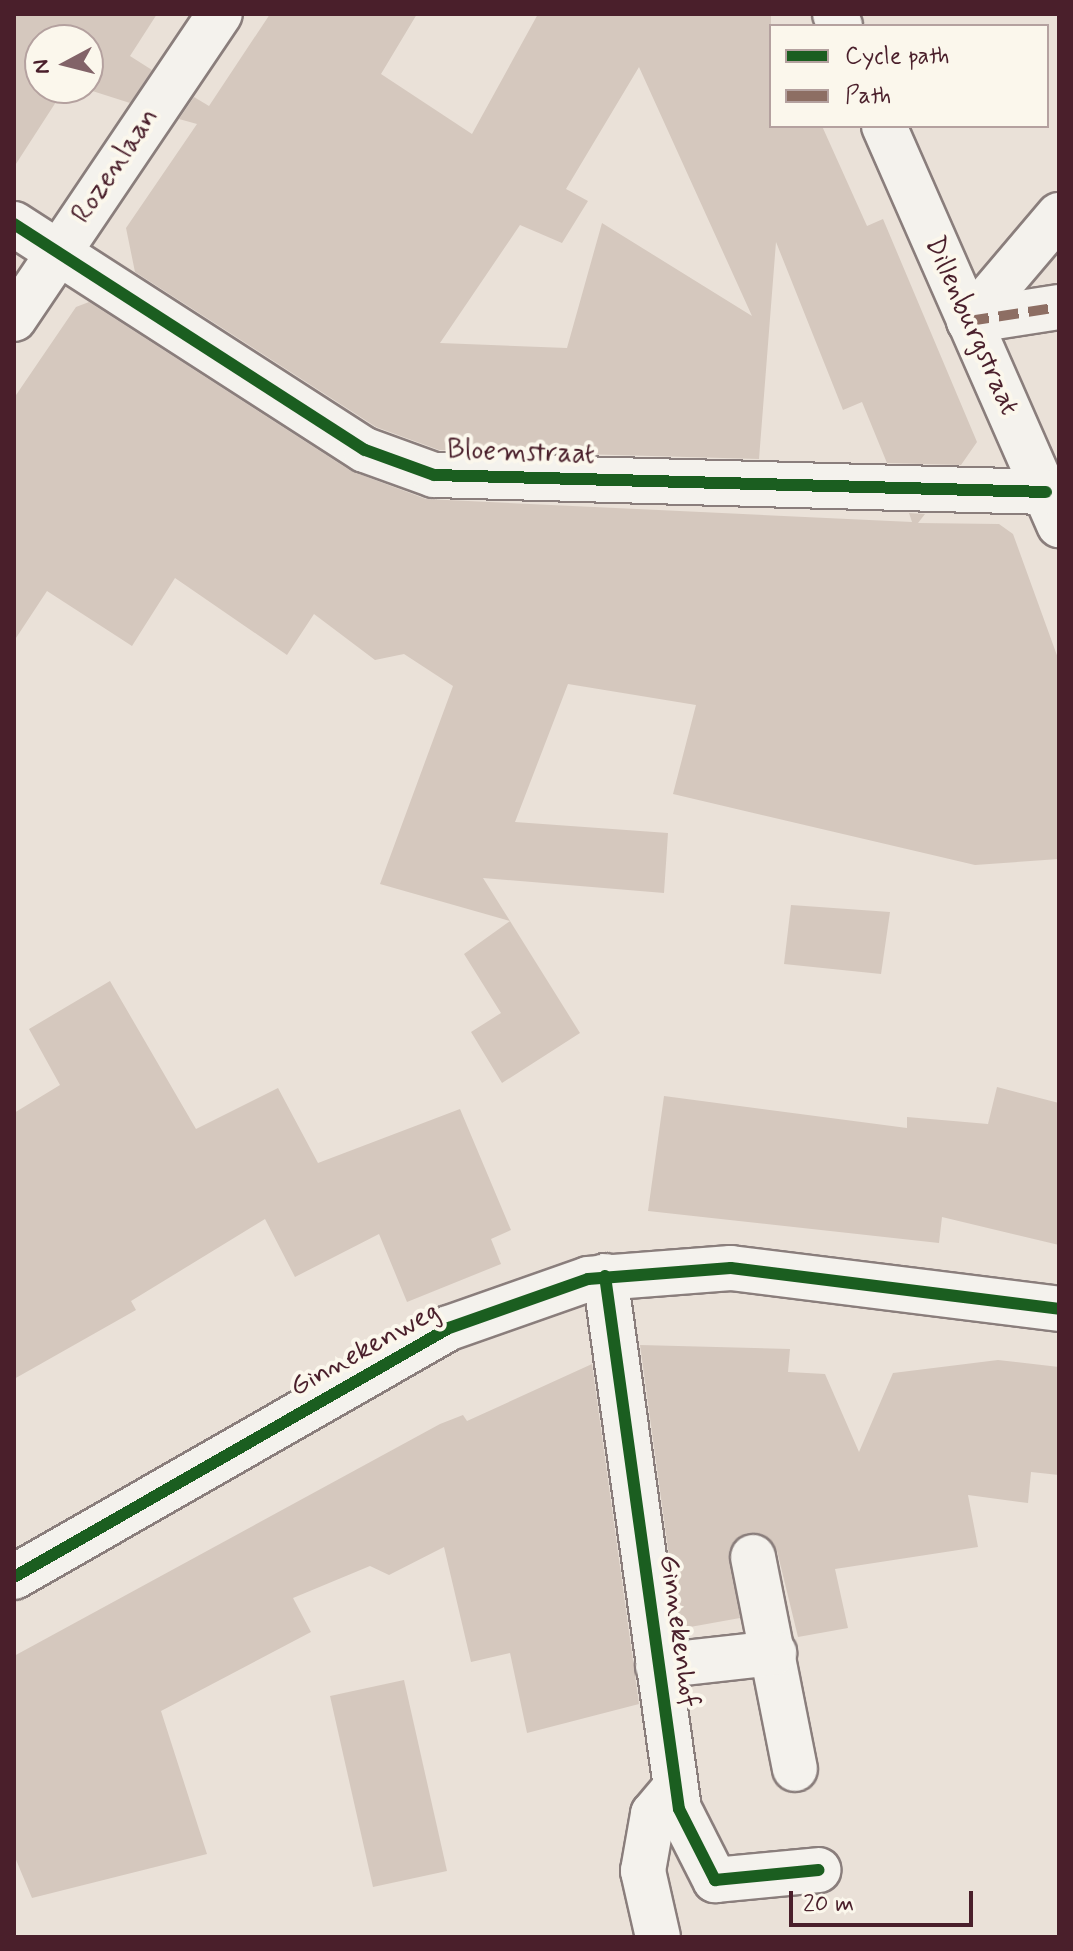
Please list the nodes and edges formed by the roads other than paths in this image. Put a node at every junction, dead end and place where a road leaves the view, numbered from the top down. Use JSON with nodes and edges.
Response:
{"nodes":[{"id":1,"x":220,"y":14,"type":"edge"},
{"id":2,"x":885,"y":128,"type":"edge"},
{"id":3,"x":1059,"y":215,"type":"edge"},
{"id":4,"x":14,"y":224,"type":"edge"},
{"id":5,"x":59,"y":250,"type":"junction"},
{"id":6,"x":1059,"y":307,"type":"edge"},
{"id":7,"x":14,"y":319,"type":"edge"},
{"id":8,"x":969,"y":321,"type":"junction"},
{"id":9,"x":1052,"y":509,"type":"edge"},
{"id":10,"x":605,"y":1276,"type":"junction"},
{"id":11,"x":1059,"y":1309,"type":"edge"},
{"id":12,"x":753,"y":1557,"type":"dead end"},
{"id":13,"x":14,"y":1577,"type":"edge"},
{"id":14,"x":774,"y":1653,"type":"junction"},
{"id":15,"x":658,"y":1666,"type":"junction"},
{"id":16,"x":795,"y":1769,"type":"dead end"},
{"id":17,"x":675,"y":1788,"type":"junction"},
{"id":18,"x":819,"y":1870,"type":"dead end"},
{"id":19,"x":658,"y":1937,"type":"edge"}],
"edges":[{"from":1,"to":5,"type":"street","name":"Rozenlaan"},
{"from":2,"to":8,"type":"street","name":"Dillenburgstraat"},
{"from":3,"to":8,"type":"street"},
{"from":4,"to":5,"type":"street","name":"Bloemstraat"},
{"from":5,"to":7,"type":"street","name":"Rozenlaan"},
{"from":5,"to":9,"type":"street","name":"Bloemstraat"},
{"from":6,"to":8,"type":"street"},
{"from":8,"to":9,"type":"street","name":"Dillenburgstraat"},
{"from":10,"to":11,"type":"street","name":"Ginnekenweg"},
{"from":10,"to":13,"type":"street","name":"Ginnekenweg"},
{"from":10,"to":15,"type":"street","name":"Ginnekenhof"},
{"from":12,"to":14,"type":"street"},
{"from":14,"to":15,"type":"street"},
{"from":14,"to":16,"type":"street"},
{"from":15,"to":17,"type":"street","name":"Ginnekenhof"},
{"from":17,"to":18,"type":"street","name":"Ginnekenhof"},
{"from":17,"to":19,"type":"street"}]}
